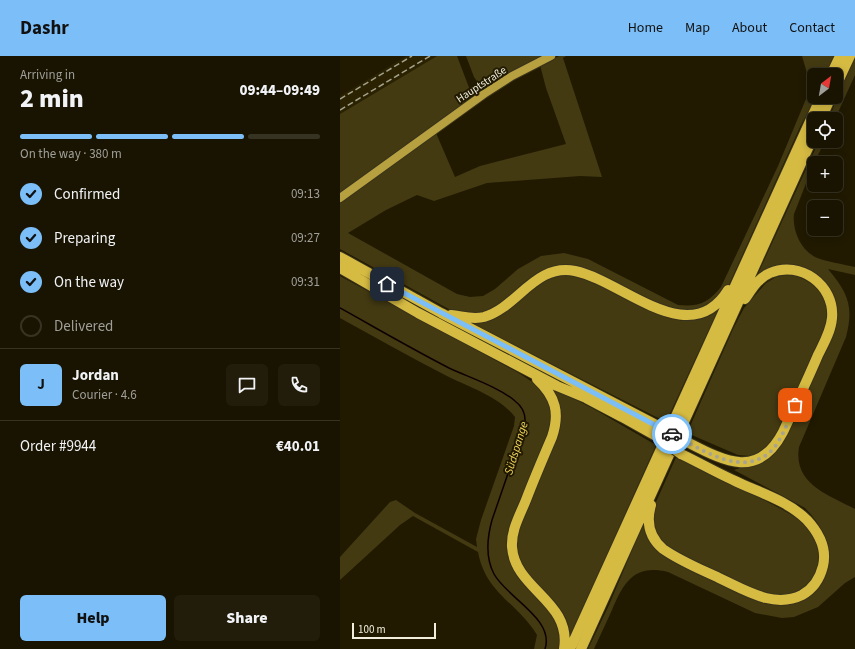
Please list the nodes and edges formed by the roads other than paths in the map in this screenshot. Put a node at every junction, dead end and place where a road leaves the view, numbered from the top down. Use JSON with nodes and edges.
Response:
{"nodes":[{"id":1,"x":551,"y":56,"type":"edge"},
{"id":2,"x":840,"y":56,"type":"edge"},
{"id":3,"x":850,"y":56,"type":"edge"},
{"id":4,"x":834,"y":68,"type":"edge"},
{"id":5,"x":843,"y":71,"type":"edge"},
{"id":6,"x":818,"y":104,"type":"edge"},
{"id":7,"x":808,"y":148,"type":"edge"},
{"id":8,"x":340,"y":198,"type":"edge"},
{"id":9,"x":340,"y":257,"type":"edge"},
{"id":10,"x":340,"y":268,"type":"edge"},
{"id":11,"x":742,"y":271,"type":"junction"},
{"id":12,"x":734,"y":311,"type":"junction"},
{"id":13,"x":441,"y":313,"type":"junction"},
{"id":14,"x":528,"y":371,"type":"junction"},
{"id":15,"x":658,"y":432,"type":"junction"},
{"id":16,"x":657,"y":484,"type":"junction"},
{"id":17,"x":564,"y":649,"type":"edge"},
{"id":18,"x":570,"y":649,"type":"edge"},
{"id":19,"x":581,"y":649,"type":"edge"}],
"edges":[{"from":1,"to":8,"type":"main road","name":"Hauptstraße"},
{"from":2,"to":4,"type":"highway"},
{"from":3,"to":5,"type":"highway"},
{"from":6,"to":11,"type":"highway"},
{"from":7,"to":12,"type":"highway"},
{"from":9,"to":13,"type":"highway"},
{"from":10,"to":14,"type":"highway"},
{"from":11,"to":13,"type":"highway"},
{"from":11,"to":18,"type":"highway"},
{"from":12,"to":15,"type":"highway","bridge":true},
{"from":12,"to":16,"type":"highway"},
{"from":13,"to":15,"type":"highway"},
{"from":14,"to":15,"type":"highway"},
{"from":14,"to":17,"type":"highway"},
{"from":15,"to":16,"type":"highway","bridge":true},
{"from":16,"to":19,"type":"highway"}]}
